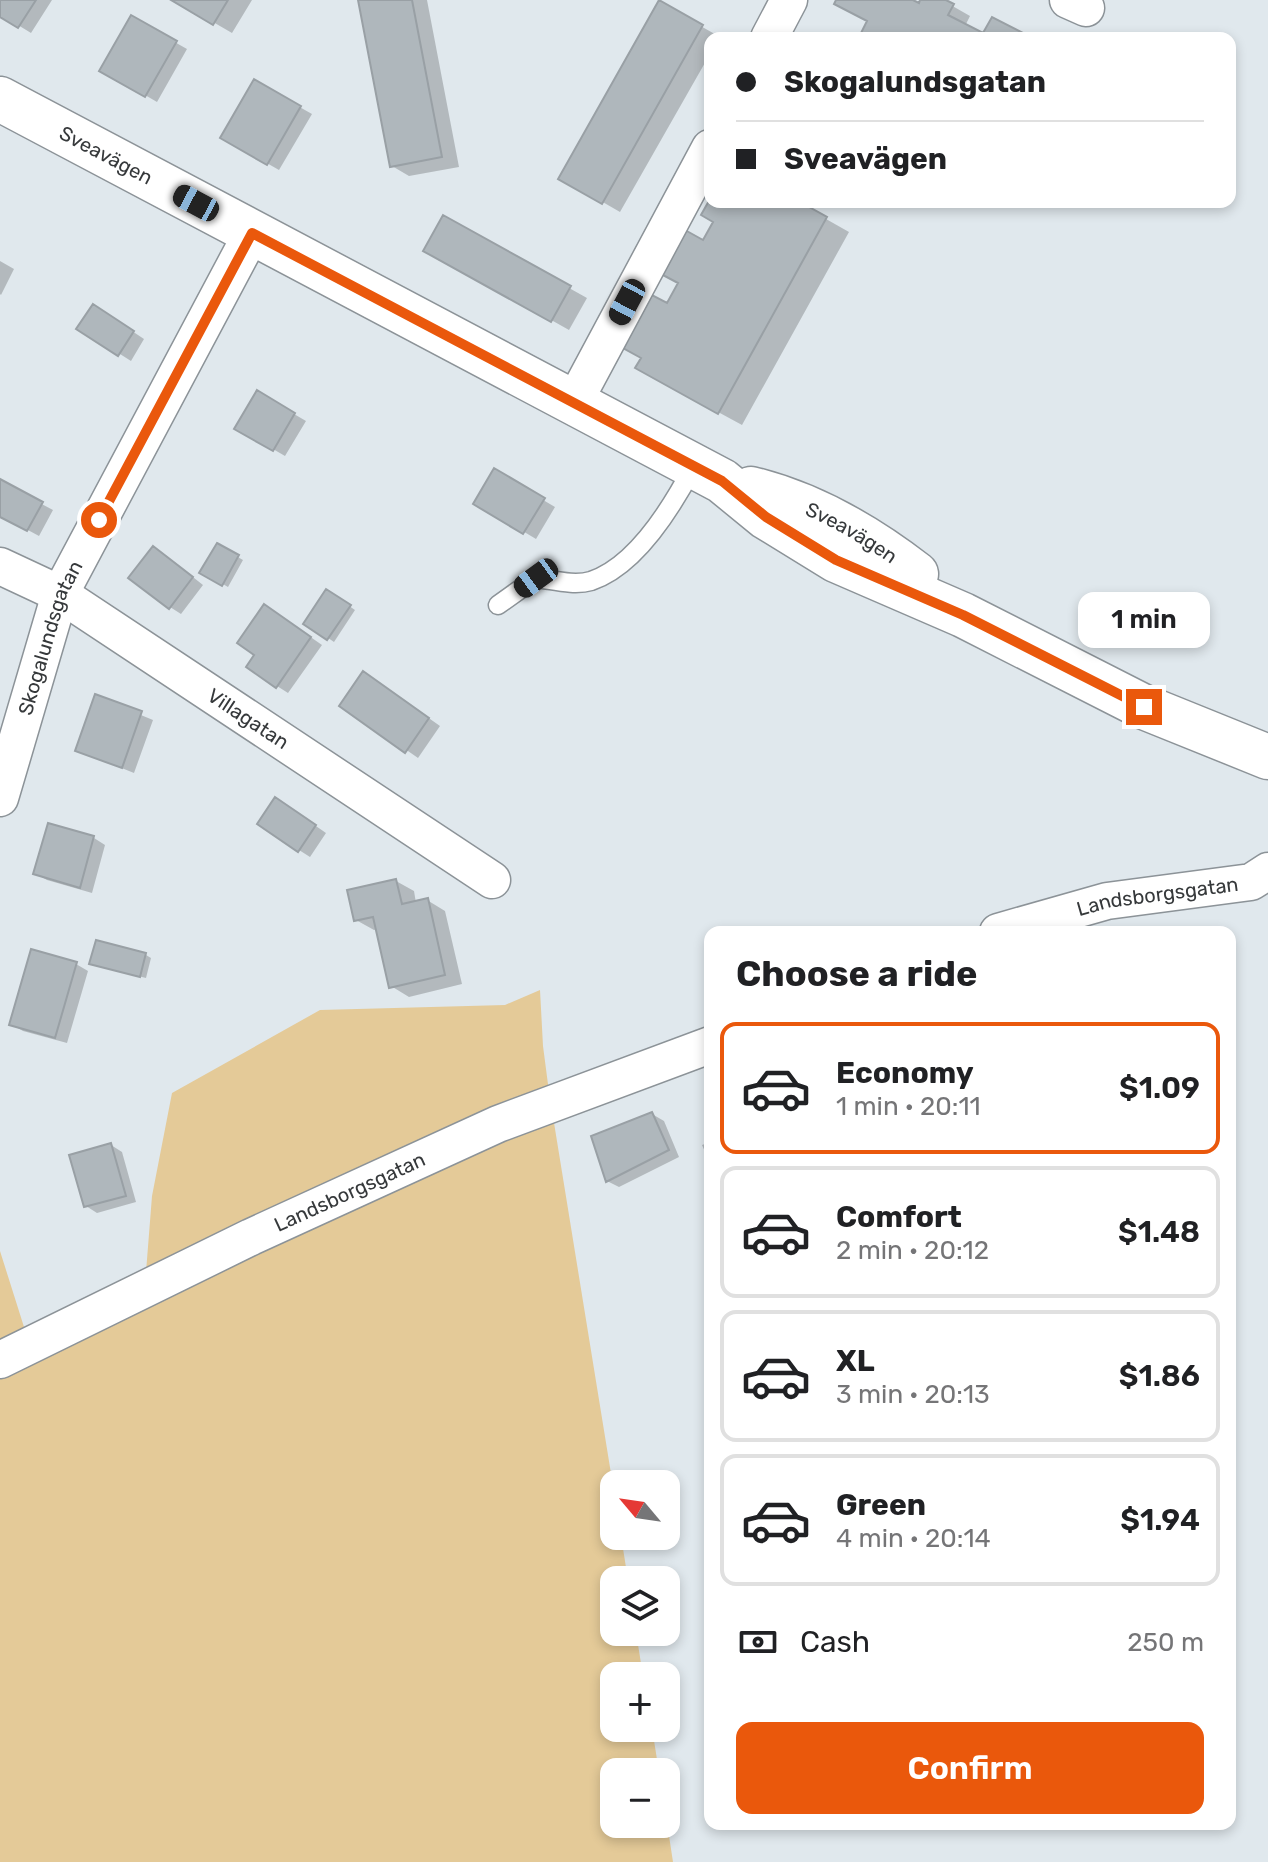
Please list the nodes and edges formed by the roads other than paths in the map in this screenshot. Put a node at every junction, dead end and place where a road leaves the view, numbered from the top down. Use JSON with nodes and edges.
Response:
{"nodes":[{"id":1,"x":789,"y":0,"type":"edge"},
{"id":2,"x":772,"y":32,"type":"edge"},
{"id":3,"x":0,"y":99,"type":"edge"},
{"id":4,"x":704,"y":159,"type":"edge"},
{"id":5,"x":252,"y":233,"type":"junction"},
{"id":6,"x":573,"y":404,"type":"junction"},
{"id":7,"x":708,"y":474,"type":"junction"},
{"id":8,"x":0,"y":566,"type":"edge"},
{"id":9,"x":60,"y":594,"type":"junction"},
{"id":10,"x":498,"y":605,"type":"dead end"},
{"id":11,"x":1268,"y":757,"type":"edge"},
{"id":12,"x":0,"y":798,"type":"edge"},
{"id":13,"x":1268,"y":871,"type":"edge"},
{"id":14,"x":492,"y":880,"type":"dead end"},
{"id":15,"x":1019,"y":926,"type":"edge"},
{"id":16,"x":704,"y":1047,"type":"edge"},
{"id":17,"x":0,"y":1360,"type":"edge"}],
"edges":[{"from":1,"to":2,"type":"street"},
{"from":3,"to":5,"type":"main road","name":"Sveavägen"},
{"from":4,"to":6,"type":"street"},
{"from":5,"to":6,"type":"main road","name":"Sveavägen"},
{"from":5,"to":9,"type":"street","name":"Skogalundsgatan"},
{"from":6,"to":7,"type":"main road","name":"Sveavägen"},
{"from":7,"to":10,"type":"lane"},
{"from":7,"to":11,"type":"main road","name":"Sveavägen"},
{"from":8,"to":9,"type":"street","name":"Villagatan"},
{"from":9,"to":12,"type":"street","name":"Skogalundsgatan"},
{"from":9,"to":14,"type":"street","name":"Villagatan"},
{"from":13,"to":15,"type":"street","name":"Landsborgsgatan"},
{"from":16,"to":17,"type":"street","name":"Landsborgsgatan"}]}
